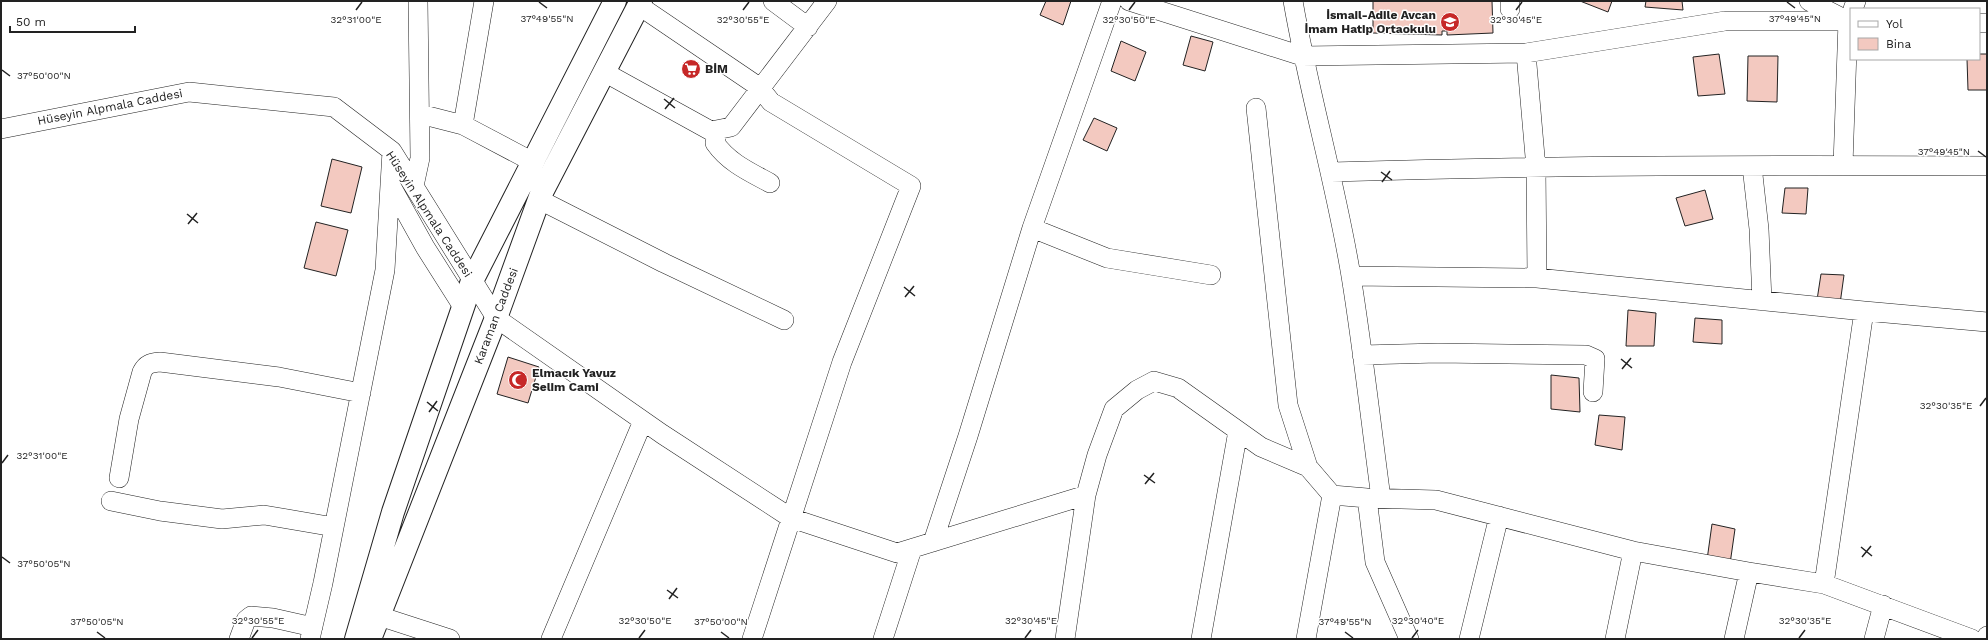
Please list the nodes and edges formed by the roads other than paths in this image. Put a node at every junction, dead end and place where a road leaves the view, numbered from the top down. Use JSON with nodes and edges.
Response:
{"nodes":[{"id":1,"x":418,"y":1,"type":"edge"},
{"id":2,"x":484,"y":1,"type":"edge"},
{"id":3,"x":615,"y":1,"type":"edge"},
{"id":4,"x":773,"y":1,"type":"edge"},
{"id":5,"x":827,"y":1,"type":"edge"},
{"id":6,"x":1112,"y":1,"type":"edge"},
{"id":7,"x":1129,"y":1,"type":"edge"},
{"id":8,"x":1293,"y":1,"type":"edge"},
{"id":9,"x":1809,"y":1,"type":"edge"},
{"id":10,"x":640,"y":3,"type":"edge"},
{"id":11,"x":1850,"y":17,"type":"edge"},
{"id":12,"x":1850,"y":17,"type":"edge"},
{"id":13,"x":808,"y":27,"type":"junction"},
{"id":14,"x":1850,"y":36,"type":"edge"},
{"id":15,"x":1526,"y":53,"type":"junction"},
{"id":16,"x":1302,"y":56,"type":"junction"},
{"id":17,"x":604,"y":72,"type":"junction"},
{"id":18,"x":759,"y":87,"type":"junction"},
{"id":19,"x":1256,"y":108,"type":"dead end"},
{"id":20,"x":420,"y":114,"type":"junction"},
{"id":21,"x":463,"y":125,"type":"junction"},
{"id":22,"x":1,"y":129,"type":"edge"},
{"id":23,"x":717,"y":130,"type":"junction"},
{"id":24,"x":392,"y":151,"type":"junction"},
{"id":25,"x":533,"y":162,"type":"junction"},
{"id":26,"x":1843,"y":165,"type":"junction"},
{"id":27,"x":1752,"y":166,"type":"junction"},
{"id":28,"x":1987,"y":166,"type":"edge"},
{"id":29,"x":1536,"y":168,"type":"junction"},
{"id":30,"x":1331,"y":172,"type":"junction"},
{"id":31,"x":770,"y":183,"type":"dead end"},
{"id":32,"x":390,"y":184,"type":"junction"},
{"id":33,"x":414,"y":186,"type":"junction"},
{"id":34,"x":540,"y":200,"type":"junction"},
{"id":35,"x":1032,"y":228,"type":"junction"},
{"id":36,"x":1212,"y":275,"type":"dead end"},
{"id":37,"x":1351,"y":276,"type":"junction"},
{"id":38,"x":1537,"y":278,"type":"junction"},
{"id":39,"x":472,"y":281,"type":"junction"},
{"id":40,"x":1762,"y":301,"type":"junction"},
{"id":41,"x":463,"y":307,"type":"junction"},
{"id":42,"x":1864,"y":311,"type":"junction"},
{"id":43,"x":496,"y":318,"type":"junction"},
{"id":44,"x":784,"y":320,"type":"dead end"},
{"id":45,"x":1987,"y":322,"type":"edge"},
{"id":46,"x":1362,"y":355,"type":"junction"},
{"id":47,"x":1593,"y":392,"type":"dead end"},
{"id":48,"x":361,"y":393,"type":"junction"},
{"id":49,"x":643,"y":421,"type":"junction"},
{"id":50,"x":1238,"y":431,"type":"junction"},
{"id":51,"x":1308,"y":467,"type":"junction"},
{"id":52,"x":118,"y":478,"type":"dead end"},
{"id":53,"x":1086,"y":495,"type":"junction"},
{"id":54,"x":1332,"y":495,"type":"junction"},
{"id":55,"x":1374,"y":498,"type":"junction"},
{"id":56,"x":111,"y":501,"type":"dead end"},
{"id":57,"x":1499,"y":516,"type":"junction"},
{"id":58,"x":791,"y":518,"type":"junction"},
{"id":59,"x":334,"y":527,"type":"junction"},
{"id":60,"x":932,"y":542,"type":"junction"},
{"id":61,"x":912,"y":549,"type":"junction"},
{"id":62,"x":1632,"y":551,"type":"junction"},
{"id":63,"x":1749,"y":572,"type":"junction"},
{"id":64,"x":1824,"y":584,"type":"junction"},
{"id":65,"x":1883,"y":605,"type":"junction"},
{"id":66,"x":379,"y":616,"type":"junction"},
{"id":67,"x":312,"y":633,"type":"edge"},
{"id":68,"x":1987,"y":636,"type":"edge"},
{"id":69,"x":239,"y":639,"type":"edge"},
{"id":70,"x":356,"y":639,"type":"edge"},
{"id":71,"x":370,"y":639,"type":"edge"},
{"id":72,"x":450,"y":639,"type":"edge"},
{"id":73,"x":551,"y":639,"type":"edge"},
{"id":74,"x":752,"y":639,"type":"edge"},
{"id":75,"x":883,"y":639,"type":"edge"},
{"id":76,"x":1065,"y":639,"type":"edge"},
{"id":77,"x":1201,"y":639,"type":"edge"},
{"id":78,"x":1306,"y":639,"type":"edge"},
{"id":79,"x":1410,"y":639,"type":"edge"},
{"id":80,"x":1470,"y":639,"type":"edge"},
{"id":81,"x":1615,"y":639,"type":"edge"},
{"id":82,"x":1734,"y":639,"type":"edge"},
{"id":83,"x":1874,"y":639,"type":"edge"},
{"id":84,"x":1972,"y":639,"type":"edge"},
{"id":85,"x":1986,"y":639,"type":"edge"}],
"edges":[{"from":1,"to":20,"type":"street"},
{"from":2,"to":21,"type":"street"},
{"from":3,"to":25,"type":"main road"},
{"from":4,"to":13,"type":"street"},
{"from":5,"to":13,"type":"street"},
{"from":6,"to":35,"type":"street"},
{"from":7,"to":16,"type":"street"},
{"from":8,"to":16,"type":"street"},
{"from":9,"to":11,"type":"street"},
{"from":10,"to":17,"type":"main road","name":"Karaman Caddesi"},
{"from":10,"to":18,"type":"street"},
{"from":12,"to":15,"type":"street"},
{"from":13,"to":18,"type":"street"},
{"from":14,"to":26,"type":"street"},
{"from":15,"to":16,"type":"street"},
{"from":15,"to":29,"type":"street"},
{"from":16,"to":30,"type":"street"},
{"from":17,"to":23,"type":"street"},
{"from":17,"to":34,"type":"main road","name":"Karaman Caddesi"},
{"from":18,"to":23,"type":"street"},
{"from":18,"to":58,"type":"street"},
{"from":19,"to":51,"type":"street"},
{"from":20,"to":21,"type":"street"},
{"from":20,"to":33,"type":"street"},
{"from":21,"to":25,"type":"street"},
{"from":22,"to":24,"type":"street","name":"Hüseyin Alpmala Caddesi"},
{"from":23,"to":31,"type":"street"},
{"from":24,"to":32,"type":"street"},
{"from":24,"to":33,"type":"street","name":"Hüseyin Alpmala Caddesi"},
{"from":25,"to":39,"type":"main road"},
{"from":26,"to":27,"type":"street"},
{"from":26,"to":28,"type":"street"},
{"from":27,"to":29,"type":"street"},
{"from":27,"to":40,"type":"street"},
{"from":29,"to":30,"type":"street"},
{"from":29,"to":38,"type":"street"},
{"from":30,"to":37,"type":"street"},
{"from":32,"to":41,"type":"street"},
{"from":32,"to":48,"type":"street"},
{"from":33,"to":39,"type":"street","name":"Hüseyin Alpmala Caddesi"},
{"from":34,"to":43,"type":"main road","name":"Karaman Caddesi"},
{"from":34,"to":44,"type":"street"},
{"from":35,"to":36,"type":"street"},
{"from":35,"to":60,"type":"street"},
{"from":37,"to":38,"type":"street"},
{"from":37,"to":46,"type":"street"},
{"from":38,"to":40,"type":"street"},
{"from":39,"to":41,"type":"main road"},
{"from":39,"to":43,"type":"street","name":"Hüseyin Alpmala Caddesi"},
{"from":40,"to":42,"type":"street"},
{"from":41,"to":70,"type":"main road"},
{"from":42,"to":45,"type":"street"},
{"from":42,"to":64,"type":"street"},
{"from":43,"to":49,"type":"street"},
{"from":43,"to":66,"type":"main road","name":"Karaman Caddesi"},
{"from":46,"to":47,"type":"street"},
{"from":46,"to":55,"type":"street"},
{"from":48,"to":52,"type":"street"},
{"from":48,"to":59,"type":"street"},
{"from":49,"to":58,"type":"street"},
{"from":49,"to":73,"type":"street"},
{"from":50,"to":51,"type":"street"},
{"from":50,"to":53,"type":"street"},
{"from":50,"to":77,"type":"street"},
{"from":51,"to":54,"type":"street"},
{"from":53,"to":60,"type":"street"},
{"from":53,"to":76,"type":"street"},
{"from":54,"to":55,"type":"street"},
{"from":54,"to":78,"type":"street"},
{"from":55,"to":57,"type":"street"},
{"from":55,"to":79,"type":"street"},
{"from":56,"to":59,"type":"street"},
{"from":57,"to":62,"type":"street"},
{"from":57,"to":80,"type":"street"},
{"from":58,"to":61,"type":"street"},
{"from":58,"to":74,"type":"street"},
{"from":59,"to":67,"type":"street"},
{"from":60,"to":61,"type":"street"},
{"from":61,"to":75,"type":"street"},
{"from":62,"to":63,"type":"street"},
{"from":62,"to":81,"type":"street"},
{"from":63,"to":64,"type":"street"},
{"from":63,"to":82,"type":"street"},
{"from":64,"to":65,"type":"street"},
{"from":65,"to":83,"type":"street"},
{"from":65,"to":84,"type":"street"},
{"from":66,"to":71,"type":"main road","name":"Karaman Caddesi"},
{"from":66,"to":72,"type":"street"},
{"from":67,"to":69,"type":"street"},
{"from":68,"to":85,"type":"street"}]}
